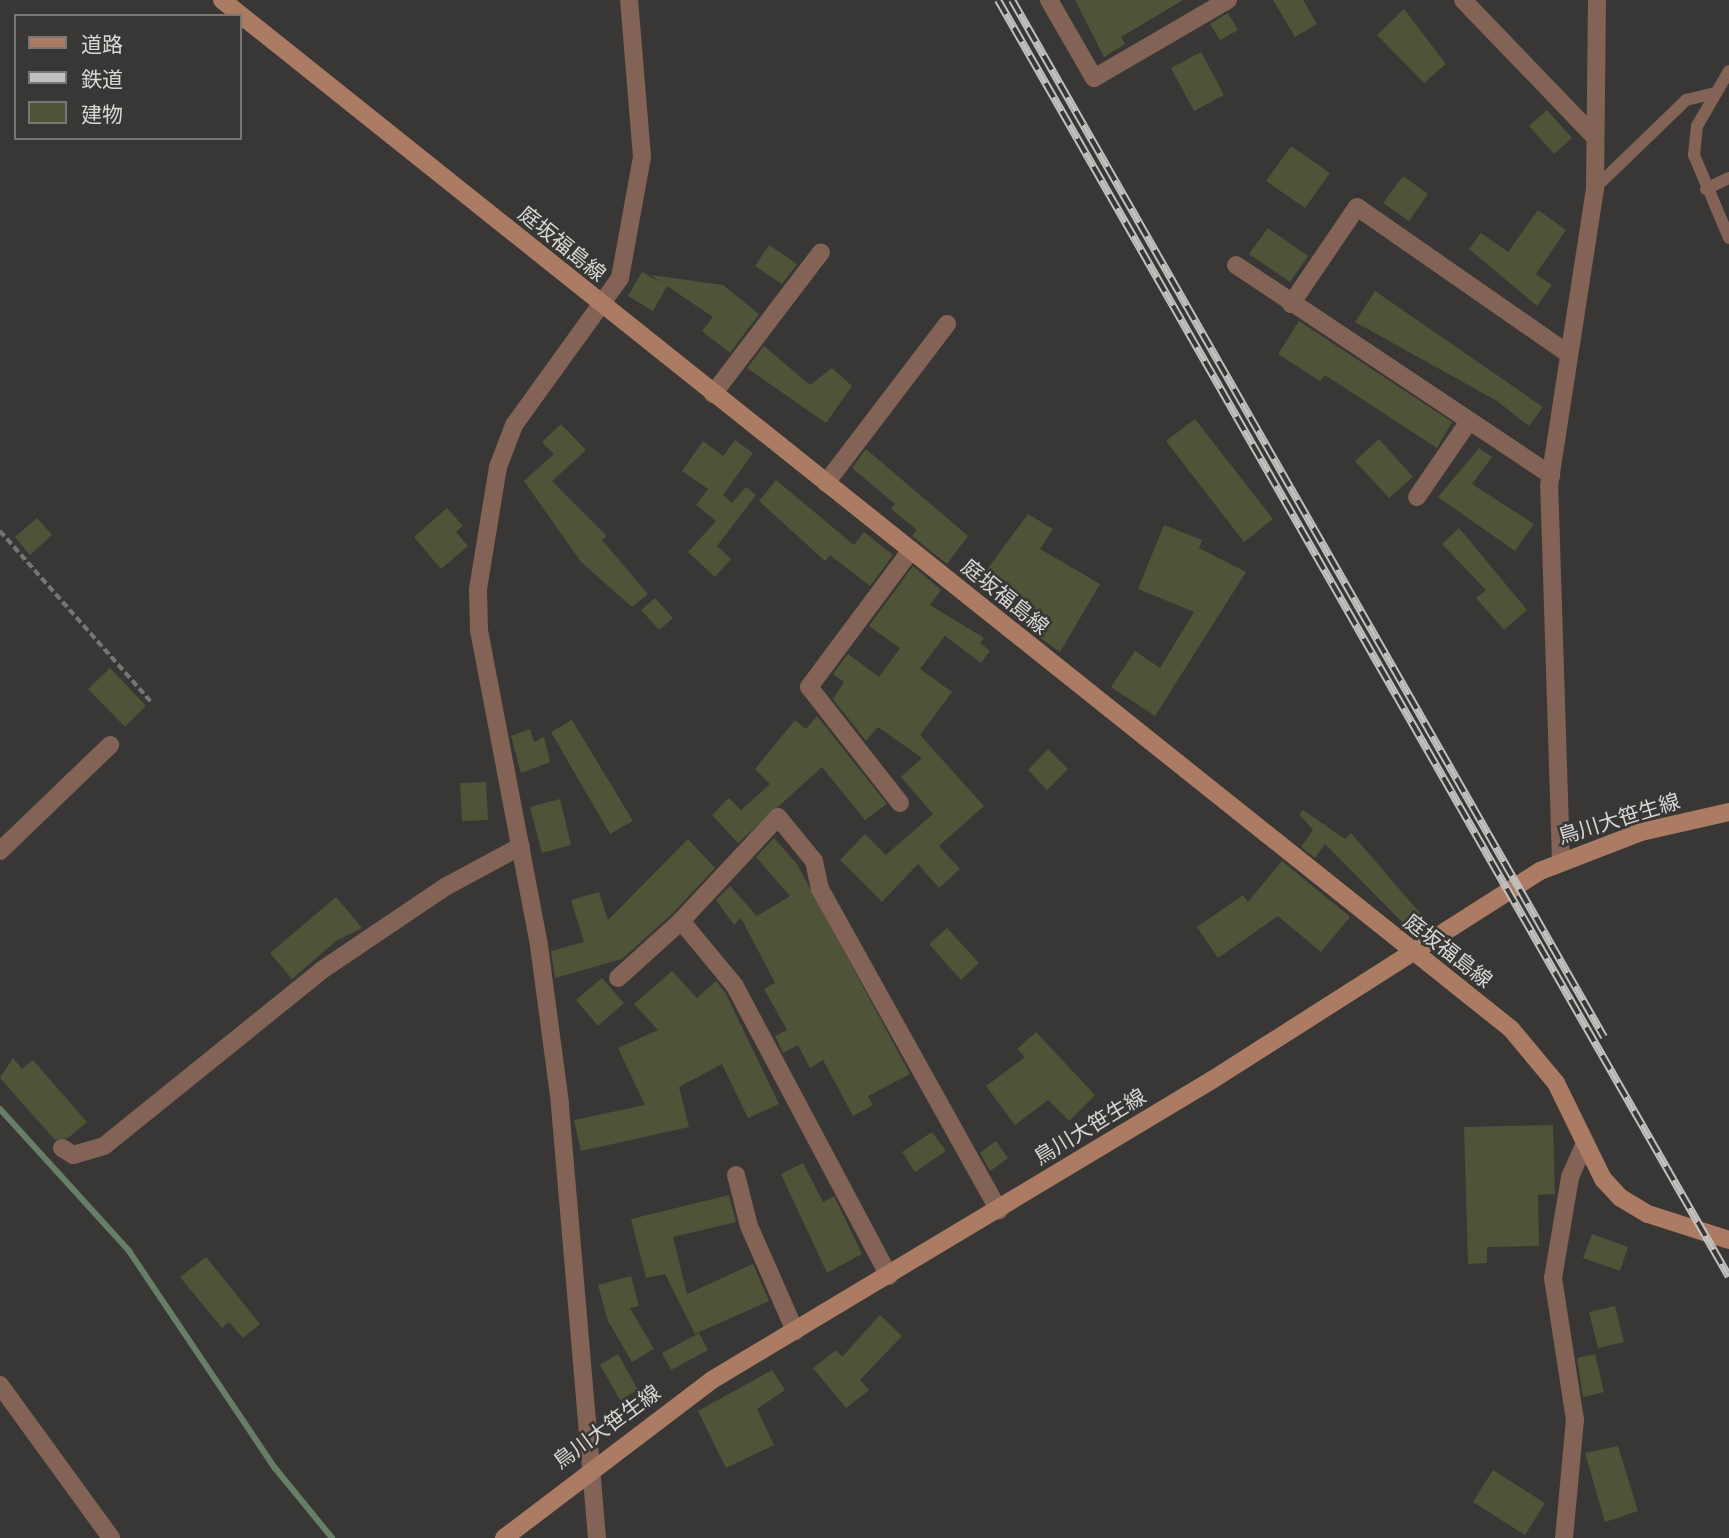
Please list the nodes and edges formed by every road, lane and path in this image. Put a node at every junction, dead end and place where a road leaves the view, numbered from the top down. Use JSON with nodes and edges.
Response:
{"nodes":[{"id":1,"x":222,"y":0,"type":"edge"},
{"id":2,"x":629,"y":0,"type":"edge"},
{"id":3,"x":1049,"y":0,"type":"edge"},
{"id":4,"x":1228,"y":0,"type":"edge"},
{"id":5,"x":1463,"y":0,"type":"edge"},
{"id":6,"x":1597,"y":0,"type":"edge"},
{"id":7,"x":239,"y":14,"type":"edge"},
{"id":8,"x":242,"y":16,"type":"edge"},
{"id":9,"x":1729,"y":71,"type":"edge"},
{"id":10,"x":1713,"y":94,"type":"junction"},
{"id":11,"x":1594,"y":136,"type":"junction"},
{"id":12,"x":1729,"y":177,"type":"edge"},
{"id":13,"x":1595,"y":187,"type":"junction"},
{"id":14,"x":1706,"y":189,"type":"junction"},
{"id":15,"x":1729,"y":239,"type":"edge"},
{"id":16,"x":821,"y":253,"type":"dead end"},
{"id":17,"x":1236,"y":265,"type":"dead end"},
{"id":18,"x":1291,"y":304,"type":"junction"},
{"id":19,"x":602,"y":306,"type":"junction"},
{"id":20,"x":947,"y":324,"type":"dead end"},
{"id":21,"x":1567,"y":353,"type":"junction"},
{"id":22,"x":713,"y":394,"type":"junction"},
{"id":23,"x":1469,"y":421,"type":"junction"},
{"id":24,"x":1551,"y":475,"type":"junction"},
{"id":25,"x":826,"y":483,"type":"junction"},
{"id":26,"x":1417,"y":497,"type":"dead end"},
{"id":27,"x":0,"y":530,"type":"edge"},
{"id":28,"x":911,"y":550,"type":"junction"},
{"id":29,"x":153,"y":704,"type":"dead end"},
{"id":30,"x":110,"y":746,"type":"dead end"},
{"id":31,"x":900,"y":803,"type":"dead end"},
{"id":32,"x":1729,"y":812,"type":"edge"},
{"id":33,"x":521,"y":846,"type":"junction"},
{"id":34,"x":0,"y":851,"type":"edge"},
{"id":35,"x":1561,"y":861,"type":"junction"},
{"id":36,"x":681,"y":921,"type":"junction"},
{"id":37,"x":1410,"y":951,"type":"junction"},
{"id":38,"x":618,"y":978,"type":"dead end"},
{"id":39,"x":1585,"y":1143,"type":"junction"},
{"id":40,"x":62,"y":1148,"type":"dead end"},
{"id":41,"x":736,"y":1175,"type":"dead end"},
{"id":42,"x":999,"y":1210,"type":"junction"},
{"id":43,"x":1729,"y":1240,"type":"edge"},
{"id":44,"x":889,"y":1276,"type":"junction"},
{"id":45,"x":796,"y":1331,"type":"junction"},
{"id":46,"x":0,"y":1385,"type":"edge"},
{"id":47,"x":591,"y":1466,"type":"junction"},
{"id":48,"x":111,"y":1538,"type":"edge"},
{"id":49,"x":504,"y":1538,"type":"edge"},
{"id":50,"x":597,"y":1538,"type":"edge"},
{"id":51,"x":1564,"y":1538,"type":"edge"}],
"edges":[{"from":1,"to":7,"type":"main road","name":"庭坂福島線"},
{"from":2,"to":19,"type":"street"},
{"from":3,"to":4,"type":"street"},
{"from":5,"to":11,"type":"street"},
{"from":6,"to":11,"type":"street"},
{"from":8,"to":19,"type":"main road","name":"庭坂福島線"},
{"from":9,"to":10,"type":"lane"},
{"from":10,"to":13,"type":"lane"},
{"from":10,"to":14,"type":"lane"},
{"from":11,"to":13,"type":"street"},
{"from":12,"to":14,"type":"lane"},
{"from":13,"to":21,"type":"street"},
{"from":14,"to":15,"type":"lane"},
{"from":16,"to":22,"type":"street"},
{"from":17,"to":18,"type":"street"},
{"from":18,"to":21,"type":"street"},
{"from":18,"to":23,"type":"street"},
{"from":19,"to":22,"type":"main road","name":"庭坂福島線"},
{"from":19,"to":33,"type":"street"},
{"from":20,"to":25,"type":"street"},
{"from":21,"to":24,"type":"street"},
{"from":22,"to":25,"type":"main road","name":"庭坂福島線"},
{"from":23,"to":24,"type":"street"},
{"from":23,"to":26,"type":"street"},
{"from":24,"to":35,"type":"street"},
{"from":25,"to":28,"type":"main road","name":"庭坂福島線"},
{"from":27,"to":29,"type":"path"},
{"from":28,"to":31,"type":"street"},
{"from":28,"to":37,"type":"main road","name":"庭坂福島線"},
{"from":30,"to":34,"type":"street"},
{"from":32,"to":35,"type":"main road","name":"鳥川大笹生線"},
{"from":33,"to":40,"type":"street"},
{"from":33,"to":47,"type":"street"},
{"from":35,"to":37,"type":"main road","name":"鳥川大笹生線"},
{"from":36,"to":38,"type":"street"},
{"from":36,"to":42,"type":"street"},
{"from":36,"to":44,"type":"street"},
{"from":37,"to":39,"type":"main road","name":"庭坂福島線"},
{"from":37,"to":42,"type":"main road","name":"鳥川大笹生線"},
{"from":39,"to":43,"type":"main road","name":"庭坂福島線"},
{"from":39,"to":51,"type":"street"},
{"from":41,"to":45,"type":"street"},
{"from":42,"to":44,"type":"main road","name":"鳥川大笹生線"},
{"from":44,"to":45,"type":"main road","name":"鳥川大笹生線"},
{"from":45,"to":47,"type":"main road","name":"鳥川大笹生線"},
{"from":46,"to":48,"type":"street"},
{"from":47,"to":49,"type":"main road","name":"鳥川大笹生線"},
{"from":47,"to":50,"type":"street"}]}
